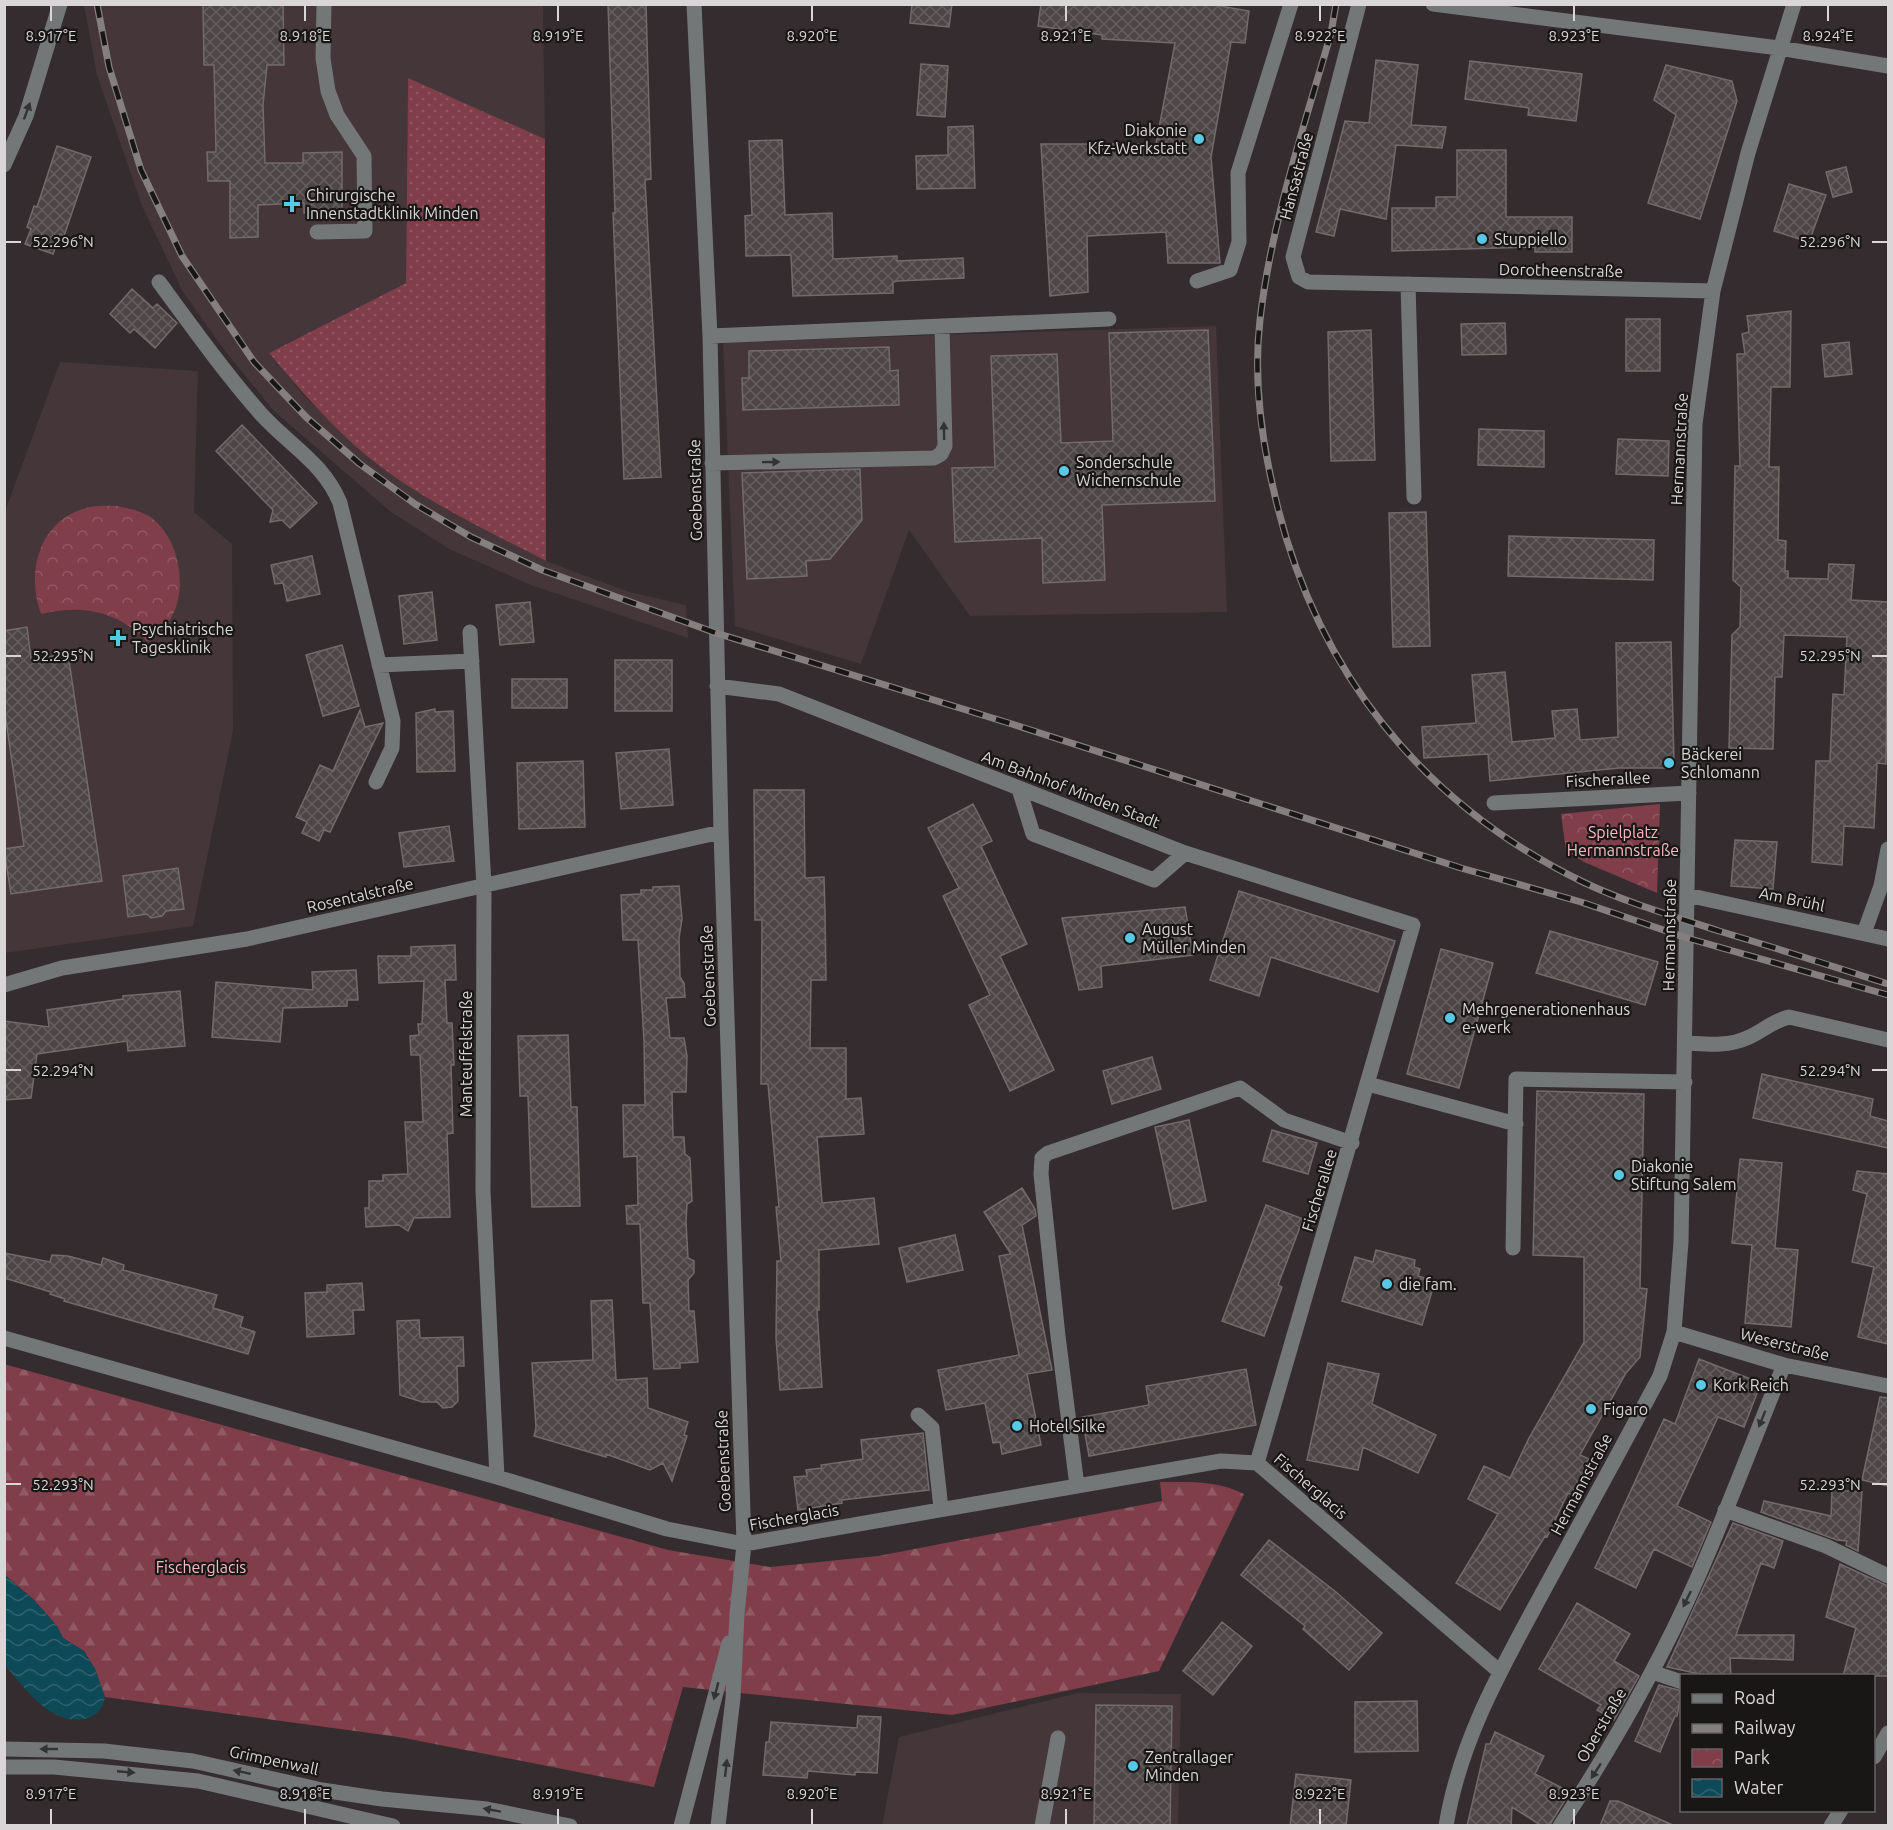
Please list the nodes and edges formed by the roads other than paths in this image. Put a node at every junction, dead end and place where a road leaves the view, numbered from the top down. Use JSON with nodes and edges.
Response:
{"nodes":[{"id":1,"x":60,"y":4,"type":"edge"},
{"id":2,"x":324,"y":4,"type":"edge"},
{"id":3,"x":694,"y":4,"type":"edge"},
{"id":4,"x":1291,"y":4,"type":"edge"},
{"id":5,"x":1359,"y":4,"type":"edge"},
{"id":6,"x":1433,"y":4,"type":"edge"},
{"id":7,"x":1794,"y":4,"type":"edge"},
{"id":8,"x":1779,"y":48,"type":"junction"},
{"id":9,"x":1888,"y":66,"type":"edge"},
{"id":10,"x":4,"y":165,"type":"edge"},
{"id":11,"x":317,"y":232,"type":"dead end"},
{"id":12,"x":1197,"y":281,"type":"dead end"},
{"id":13,"x":159,"y":282,"type":"dead end"},
{"id":14,"x":1379,"y":284,"type":"joint"},
{"id":15,"x":1408,"y":284,"type":"junction"},
{"id":16,"x":1713,"y":291,"type":"junction"},
{"id":17,"x":1109,"y":319,"type":"dead end"},
{"id":18,"x":942,"y":326,"type":"junction"},
{"id":19,"x":710,"y":336,"type":"junction"},
{"id":20,"x":712,"y":463,"type":"junction"},
{"id":21,"x":1414,"y":497,"type":"dead end"},
{"id":22,"x":470,"y":632,"type":"dead end"},
{"id":23,"x":472,"y":661,"type":"junction"},
{"id":24,"x":379,"y":665,"type":"junction"},
{"id":25,"x":717,"y":686,"type":"junction"},
{"id":26,"x":376,"y":782,"type":"dead end"},
{"id":27,"x":1019,"y":789,"type":"junction"},
{"id":28,"x":1689,"y":793,"type":"junction"},
{"id":29,"x":1494,"y":803,"type":"dead end"},
{"id":30,"x":721,"y":832,"type":"junction"},
{"id":31,"x":1888,"y":849,"type":"edge"},
{"id":32,"x":1185,"y":853,"type":"junction"},
{"id":33,"x":484,"y":886,"type":"junction"},
{"id":34,"x":1687,"y":895,"type":"junction"},
{"id":35,"x":1413,"y":925,"type":"joint"},
{"id":36,"x":1864,"y":933,"type":"junction"},
{"id":37,"x":1888,"y":939,"type":"edge"},
{"id":38,"x":4,"y":984,"type":"edge"},
{"id":39,"x":1888,"y":1040,"type":"edge"},
{"id":40,"x":1686,"y":1043,"type":"junction"},
{"id":41,"x":1685,"y":1082,"type":"junction"},
{"id":42,"x":1368,"y":1084,"type":"junction"},
{"id":43,"x":1516,"y":1124,"type":"junction"},
{"id":44,"x":1352,"y":1143,"type":"junction"},
{"id":45,"x":1513,"y":1248,"type":"dead end"},
{"id":46,"x":1674,"y":1332,"type":"junction"},
{"id":47,"x":4,"y":1338,"type":"edge"},
{"id":48,"x":1784,"y":1365,"type":"junction"},
{"id":49,"x":1888,"y":1386,"type":"edge"},
{"id":50,"x":918,"y":1415,"type":"dead end"},
{"id":51,"x":1257,"y":1463,"type":"junction"},
{"id":52,"x":497,"y":1477,"type":"junction"},
{"id":53,"x":1077,"y":1486,"type":"junction"},
{"id":54,"x":940,"y":1508,"type":"junction"},
{"id":55,"x":1725,"y":1510,"type":"junction"},
{"id":56,"x":744,"y":1544,"type":"junction"},
{"id":57,"x":1888,"y":1576,"type":"edge"},
{"id":58,"x":737,"y":1614,"type":"junction"},
{"id":59,"x":1500,"y":1672,"type":"junction"},
{"id":60,"x":1652,"y":1672,"type":"junction"},
{"id":61,"x":1680,"y":1681,"type":"edge"},
{"id":62,"x":1888,"y":1732,"type":"edge"},
{"id":63,"x":1058,"y":1738,"type":"dead end"},
{"id":64,"x":4,"y":1749,"type":"edge"},
{"id":65,"x":1875,"y":1755,"type":"edge"},
{"id":66,"x":4,"y":1767,"type":"edge"},
{"id":67,"x":1839,"y":1812,"type":"edge"},
{"id":68,"x":393,"y":1826,"type":"edge"},
{"id":69,"x":570,"y":1826,"type":"edge"},
{"id":70,"x":681,"y":1826,"type":"edge"},
{"id":71,"x":718,"y":1826,"type":"edge"},
{"id":72,"x":1042,"y":1826,"type":"edge"},
{"id":73,"x":1446,"y":1826,"type":"edge"},
{"id":74,"x":1560,"y":1826,"type":"edge"},
{"id":75,"x":1831,"y":1826,"type":"edge"}],
"edges":[{"from":10,"to":1,"type":"street","one_way":true},
{"from":2,"to":11,"type":"street"},
{"from":3,"to":19,"type":"street","name":"Goebenstraße"},
{"from":4,"to":12,"type":"street"},
{"from":5,"to":14,"type":"street","name":"Hansastraße"},
{"from":6,"to":8,"type":"street"},
{"from":7,"to":8,"type":"street","name":"Hermannstraße"},
{"from":8,"to":9,"type":"street"},
{"from":8,"to":16,"type":"street","name":"Hermannstraße"},
{"from":13,"to":24,"type":"street"},
{"from":14,"to":15,"type":"street","name":"Dorotheenstraße"},
{"from":15,"to":16,"type":"street","name":"Dorotheenstraße"},
{"from":15,"to":21,"type":"street"},
{"from":16,"to":28,"type":"street","name":"Hermannstraße"},
{"from":17,"to":18,"type":"street"},
{"from":18,"to":19,"type":"street"},
{"from":20,"to":18,"type":"street","one_way":true},
{"from":19,"to":20,"type":"street","name":"Goebenstraße"},
{"from":20,"to":25,"type":"street","name":"Goebenstraße"},
{"from":22,"to":23,"type":"street","name":"Manteuffelstraße"},
{"from":23,"to":24,"type":"street"},
{"from":23,"to":33,"type":"street","name":"Manteuffelstraße"},
{"from":24,"to":26,"type":"street"},
{"from":25,"to":27,"type":"street","name":"Am Bahnhof Minden Stadt"},
{"from":25,"to":30,"type":"street","name":"Goebenstraße"},
{"from":27,"to":32,"type":"street","name":"Am Bahnhof Minden Stadt"},
{"from":27,"to":32,"type":"street"},
{"from":28,"to":29,"type":"street","name":"Fischerallee"},
{"from":28,"to":34,"type":"street","name":"Hermannstraße"},
{"from":30,"to":33,"type":"street","name":"Rosentalstraße"},
{"from":30,"to":56,"type":"street","name":"Goebenstraße"},
{"from":31,"to":36,"type":"street"},
{"from":32,"to":35,"type":"street","name":"Am Bahnhof Minden Stadt"},
{"from":33,"to":38,"type":"street","name":"Rosentalstraße"},
{"from":33,"to":52,"type":"street","name":"Manteuffelstraße"},
{"from":34,"to":36,"type":"street","name":"Am Brühl"},
{"from":34,"to":40,"type":"street","name":"Hermannstraße"},
{"from":35,"to":42,"type":"street","name":"Fischerallee"},
{"from":36,"to":37,"type":"street","name":"Am Brühl"},
{"from":39,"to":40,"type":"street"},
{"from":40,"to":41,"type":"street","name":"Hermannstraße"},
{"from":41,"to":43,"type":"street"},
{"from":41,"to":46,"type":"street","name":"Hermannstraße"},
{"from":42,"to":43,"type":"street"},
{"from":42,"to":44,"type":"street","name":"Fischerallee"},
{"from":43,"to":45,"type":"street"},
{"from":44,"to":51,"type":"street","name":"Fischerallee"},
{"from":44,"to":53,"type":"street"},
{"from":46,"to":48,"type":"street","name":"Weserstraße"},
{"from":46,"to":59,"type":"street","name":"Hermannstraße"},
{"from":47,"to":52,"type":"street","name":"Fischerglacis"},
{"from":48,"to":49,"type":"street","name":"Weserstraße"},
{"from":48,"to":55,"type":"street","name":"Oberstraße","one_way":true},
{"from":50,"to":54,"type":"street"},
{"from":51,"to":53,"type":"street","name":"Fischerglacis"},
{"from":51,"to":59,"type":"street","name":"Fischerglacis"},
{"from":52,"to":56,"type":"street","name":"Fischerglacis"},
{"from":53,"to":54,"type":"street","name":"Fischerglacis"},
{"from":54,"to":56,"type":"street","name":"Fischerglacis"},
{"from":55,"to":57,"type":"street"},
{"from":55,"to":60,"type":"street","name":"Oberstraße","one_way":true},
{"from":56,"to":58,"type":"street","name":"Goebenstraße"},
{"from":58,"to":70,"type":"street","name":"Goebenstraße","one_way":true},
{"from":71,"to":58,"type":"street","name":"Goebenstraße","one_way":true},
{"from":59,"to":73,"type":"street","name":"Hermannstraße"},
{"from":60,"to":61,"type":"street"},
{"from":60,"to":74,"type":"street","name":"Oberstraße","one_way":true},
{"from":62,"to":65,"type":"street"},
{"from":63,"to":72,"type":"street"},
{"from":69,"to":64,"type":"street","name":"Grimpenwall","one_way":true},
{"from":66,"to":68,"type":"street","one_way":true},
{"from":67,"to":75,"type":"street"}]}
